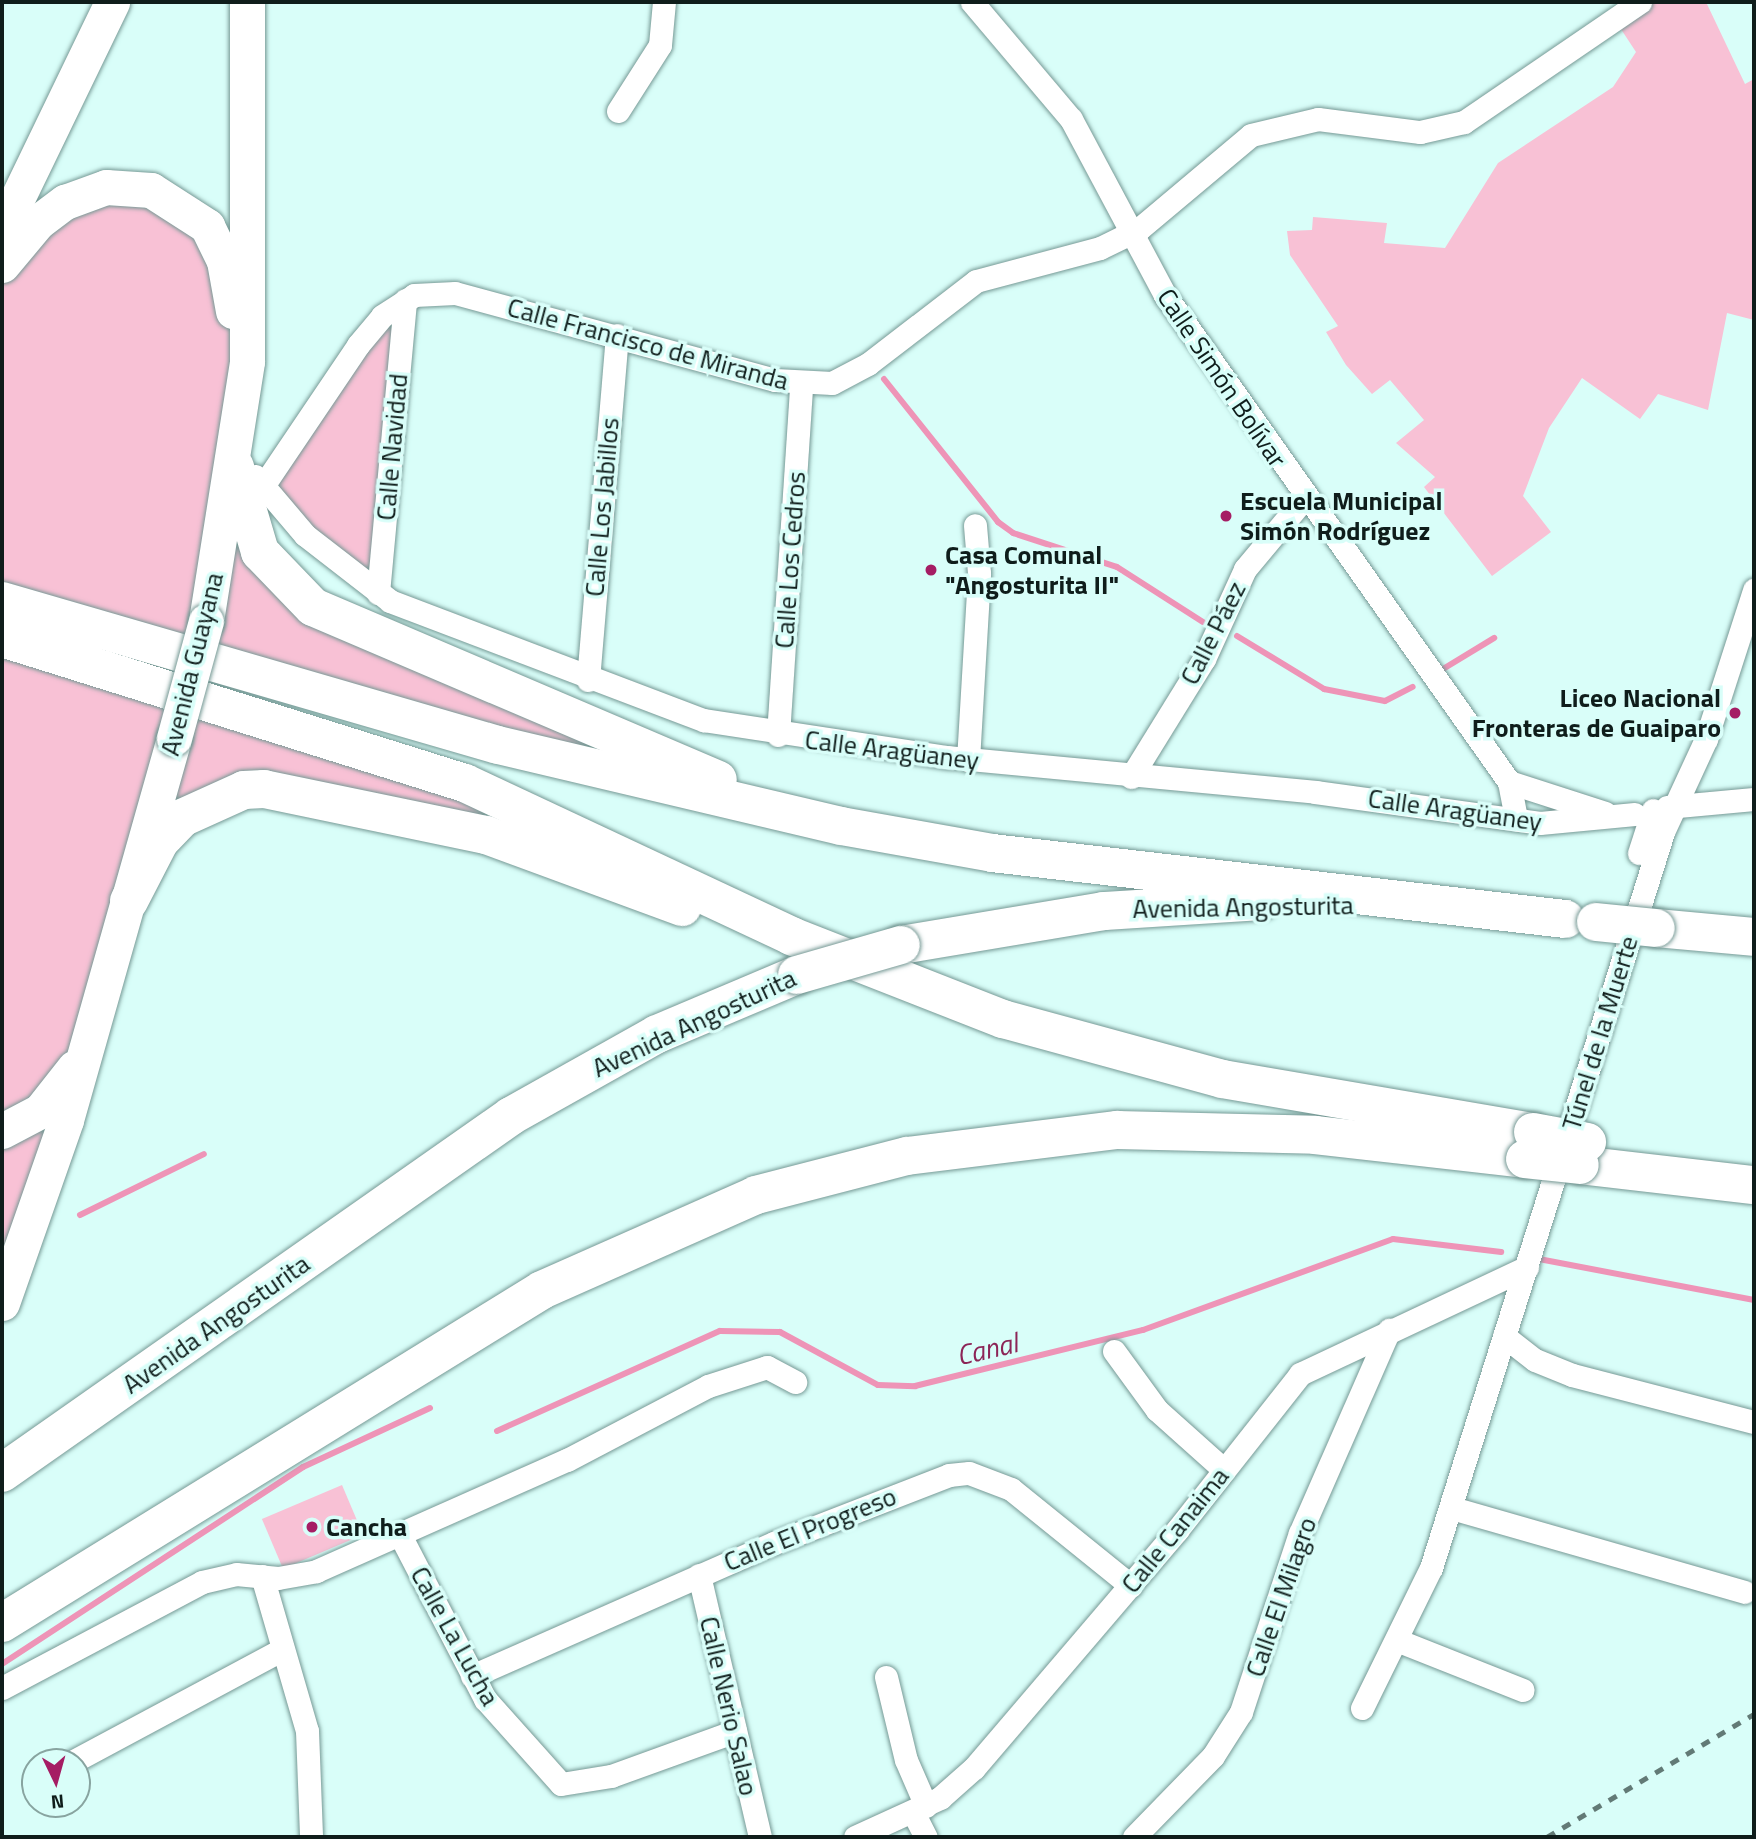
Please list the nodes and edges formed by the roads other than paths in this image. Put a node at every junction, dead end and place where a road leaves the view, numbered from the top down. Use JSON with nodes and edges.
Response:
{"nodes":[{"id":1,"x":112,"y":2,"type":"edge"},
{"id":2,"x":247,"y":2,"type":"edge"},
{"id":3,"x":664,"y":2,"type":"edge"},
{"id":4,"x":972,"y":2,"type":"edge"},
{"id":5,"x":1640,"y":2,"type":"edge"},
{"id":6,"x":618,"y":111,"type":"dead end"},
{"id":7,"x":2,"y":230,"type":"edge"},
{"id":8,"x":1132,"y":233,"type":"junction"},
{"id":9,"x":2,"y":265,"type":"edge"},
{"id":10,"x":405,"y":300,"type":"junction"},
{"id":11,"x":617,"y":335,"type":"junction"},
{"id":12,"x":801,"y":385,"type":"junction"},
{"id":13,"x":246,"y":466,"type":"junction"},
{"id":14,"x":1306,"y":496,"type":"junction"},
{"id":15,"x":975,"y":525,"type":"dead end"},
{"id":16,"x":1754,"y":590,"type":"edge"},
{"id":17,"x":378,"y":593,"type":"junction"},
{"id":18,"x":2,"y":601,"type":"edge"},
{"id":19,"x":2,"y":638,"type":"edge"},
{"id":20,"x":588,"y":680,"type":"junction"},
{"id":21,"x":778,"y":735,"type":"junction"},
{"id":22,"x":968,"y":760,"type":"junction"},
{"id":23,"x":1131,"y":777,"type":"junction"},
{"id":24,"x":1509,"y":782,"type":"junction"},
{"id":25,"x":1754,"y":799,"type":"edge"},
{"id":26,"x":1680,"y":803,"type":"junction"},
{"id":27,"x":1644,"y":812,"type":"junction"},
{"id":28,"x":1516,"y":819,"type":"junction"},
{"id":29,"x":841,"y":826,"type":"junction"},
{"id":30,"x":129,"y":901,"type":"junction"},
{"id":31,"x":1580,"y":920,"type":"junction"},
{"id":32,"x":1754,"y":937,"type":"edge"},
{"id":33,"x":889,"y":958,"type":"junction"},
{"id":34,"x":87,"y":1048,"type":"junction"},
{"id":35,"x":2,"y":1131,"type":"edge"},
{"id":36,"x":1529,"y":1146,"type":"junction"},
{"id":37,"x":1583,"y":1154,"type":"junction"},
{"id":38,"x":1754,"y":1173,"type":"edge"},
{"id":39,"x":1754,"y":1185,"type":"edge"},
{"id":40,"x":1518,"y":1271,"type":"junction"},
{"id":41,"x":2,"y":1303,"type":"edge"},
{"id":42,"x":1388,"y":1330,"type":"junction"},
{"id":43,"x":1504,"y":1336,"type":"junction"},
{"id":44,"x":1114,"y":1351,"type":"dead end"},
{"id":45,"x":796,"y":1382,"type":"dead end"},
{"id":46,"x":1754,"y":1422,"type":"edge"},
{"id":47,"x":1224,"y":1470,"type":"junction"},
{"id":48,"x":2,"y":1473,"type":"edge"},
{"id":49,"x":1452,"y":1508,"type":"junction"},
{"id":50,"x":400,"y":1535,"type":"junction"},
{"id":51,"x":699,"y":1575,"type":"junction"},
{"id":52,"x":262,"y":1576,"type":"junction"},
{"id":53,"x":1131,"y":1586,"type":"junction"},
{"id":54,"x":1744,"y":1592,"type":"dead end"},
{"id":55,"x":2,"y":1623,"type":"edge"},
{"id":56,"x":1399,"y":1641,"type":"junction"},
{"id":57,"x":282,"y":1649,"type":"junction"},
{"id":58,"x":472,"y":1676,"type":"junction"},
{"id":59,"x":886,"y":1677,"type":"dead end"},
{"id":60,"x":2,"y":1688,"type":"edge"},
{"id":61,"x":1523,"y":1690,"type":"dead end"},
{"id":62,"x":1362,"y":1708,"type":"dead end"},
{"id":63,"x":735,"y":1731,"type":"junction"},
{"id":64,"x":91,"y":1752,"type":"edge"},
{"id":65,"x":919,"y":1809,"type":"junction"},
{"id":66,"x":312,"y":1837,"type":"edge"},
{"id":67,"x":760,"y":1837,"type":"edge"},
{"id":68,"x":855,"y":1837,"type":"edge"},
{"id":69,"x":926,"y":1837,"type":"edge"},
{"id":70,"x":1134,"y":1837,"type":"edge"}],
"edges":[{"from":1,"to":7,"type":"main road"},
{"from":2,"to":13,"type":"main road","name":"Avenida Guayana"},
{"from":3,"to":6,"type":"street"},
{"from":4,"to":8,"type":"street","name":"Calle Simón Bolívar"},
{"from":5,"to":8,"type":"street","name":"Calle Francisco de Miranda"},
{"from":8,"to":12,"type":"street","name":"Calle Francisco de Miranda"},
{"from":8,"to":14,"type":"street","name":"Calle Simón Bolívar"},
{"from":9,"to":13,"type":"main road"},
{"from":10,"to":11,"type":"street","name":"Calle Francisco de Miranda"},
{"from":10,"to":13,"type":"street","name":"Calle Francisco de Miranda"},
{"from":10,"to":17,"type":"street","name":"Calle Navidad"},
{"from":11,"to":12,"type":"street","name":"Calle Francisco de Miranda"},
{"from":11,"to":20,"type":"street","name":"Calle Los Jabillos"},
{"from":12,"to":21,"type":"street","name":"Calle Los Cedros"},
{"from":13,"to":17,"type":"street","name":"Calle Aragüaney"},
{"from":13,"to":29,"type":"highway"},
{"from":13,"to":30,"type":"main road","name":"Avenida Guayana","bridge":true},
{"from":14,"to":23,"type":"street","name":"Calle Páez"},
{"from":14,"to":24,"type":"street","name":"Calle Simón Bolívar"},
{"from":15,"to":22,"type":"street"},
{"from":16,"to":26,"type":"street","name":"Túnel de la Muerte"},
{"from":17,"to":20,"type":"street","name":"Calle Aragüaney"},
{"from":18,"to":29,"type":"highway"},
{"from":19,"to":33,"type":"highway"},
{"from":20,"to":21,"type":"street","name":"Calle Aragüaney"},
{"from":21,"to":22,"type":"street","name":"Calle Aragüaney"},
{"from":22,"to":23,"type":"street","name":"Calle Aragüaney"},
{"from":23,"to":28,"type":"street","name":"Calle Aragüaney"},
{"from":24,"to":27,"type":"street"},
{"from":24,"to":28,"type":"street"},
{"from":25,"to":26,"type":"street","name":"Calle Aragüaney"},
{"from":26,"to":27,"type":"street","name":"Calle Aragüaney"},
{"from":26,"to":40,"type":"street","name":"Túnel de la Muerte"},
{"from":27,"to":28,"type":"street","name":"Calle Aragüaney"},
{"from":27,"to":40,"type":"street","name":"Túnel de la Muerte"},
{"from":29,"to":31,"type":"highway"},
{"from":30,"to":33,"type":"highway"},
{"from":30,"to":34,"type":"main road","name":"Avenida Guayana"},
{"from":31,"to":32,"type":"highway","name":"Avenida Angosturita","bridge":true},
{"from":31,"to":33,"type":"highway","name":"Avenida Angosturita"},
{"from":33,"to":36,"type":"highway"},
{"from":33,"to":48,"type":"highway","name":"Avenida Angosturita","bridge":true},
{"from":34,"to":35,"type":"main road"},
{"from":34,"to":41,"type":"main road","name":"Avenida Guayana"},
{"from":36,"to":37,"type":"highway","bridge":true},
{"from":36,"to":55,"type":"highway"},
{"from":37,"to":38,"type":"highway"},
{"from":37,"to":39,"type":"highway"},
{"from":40,"to":42,"type":"street","name":"Calle Canaima"},
{"from":40,"to":43,"type":"street"},
{"from":42,"to":47,"type":"street","name":"Calle Canaima"},
{"from":42,"to":70,"type":"street","name":"Calle El Milagro"},
{"from":43,"to":46,"type":"street"},
{"from":43,"to":49,"type":"street"},
{"from":44,"to":47,"type":"street"},
{"from":45,"to":50,"type":"street"},
{"from":47,"to":53,"type":"street","name":"Calle Canaima"},
{"from":49,"to":54,"type":"street"},
{"from":49,"to":56,"type":"street"},
{"from":50,"to":52,"type":"street"},
{"from":50,"to":58,"type":"street","name":"Calle La Lucha"},
{"from":51,"to":53,"type":"street","name":"Calle El Progreso"},
{"from":51,"to":58,"type":"street","name":"Calle El Progreso"},
{"from":51,"to":63,"type":"street","name":"Calle Nerio Salao"},
{"from":52,"to":57,"type":"street"},
{"from":52,"to":60,"type":"street"},
{"from":53,"to":65,"type":"street","name":"Calle Canaima"},
{"from":56,"to":61,"type":"street"},
{"from":56,"to":62,"type":"street"},
{"from":57,"to":64,"type":"street"},
{"from":57,"to":66,"type":"street"},
{"from":58,"to":63,"type":"street","name":"Calle La Lucha"},
{"from":59,"to":65,"type":"street"},
{"from":63,"to":67,"type":"street","name":"Calle Nerio Salao"},
{"from":65,"to":68,"type":"street","name":"Calle Canaima"},
{"from":65,"to":69,"type":"street"}]}
